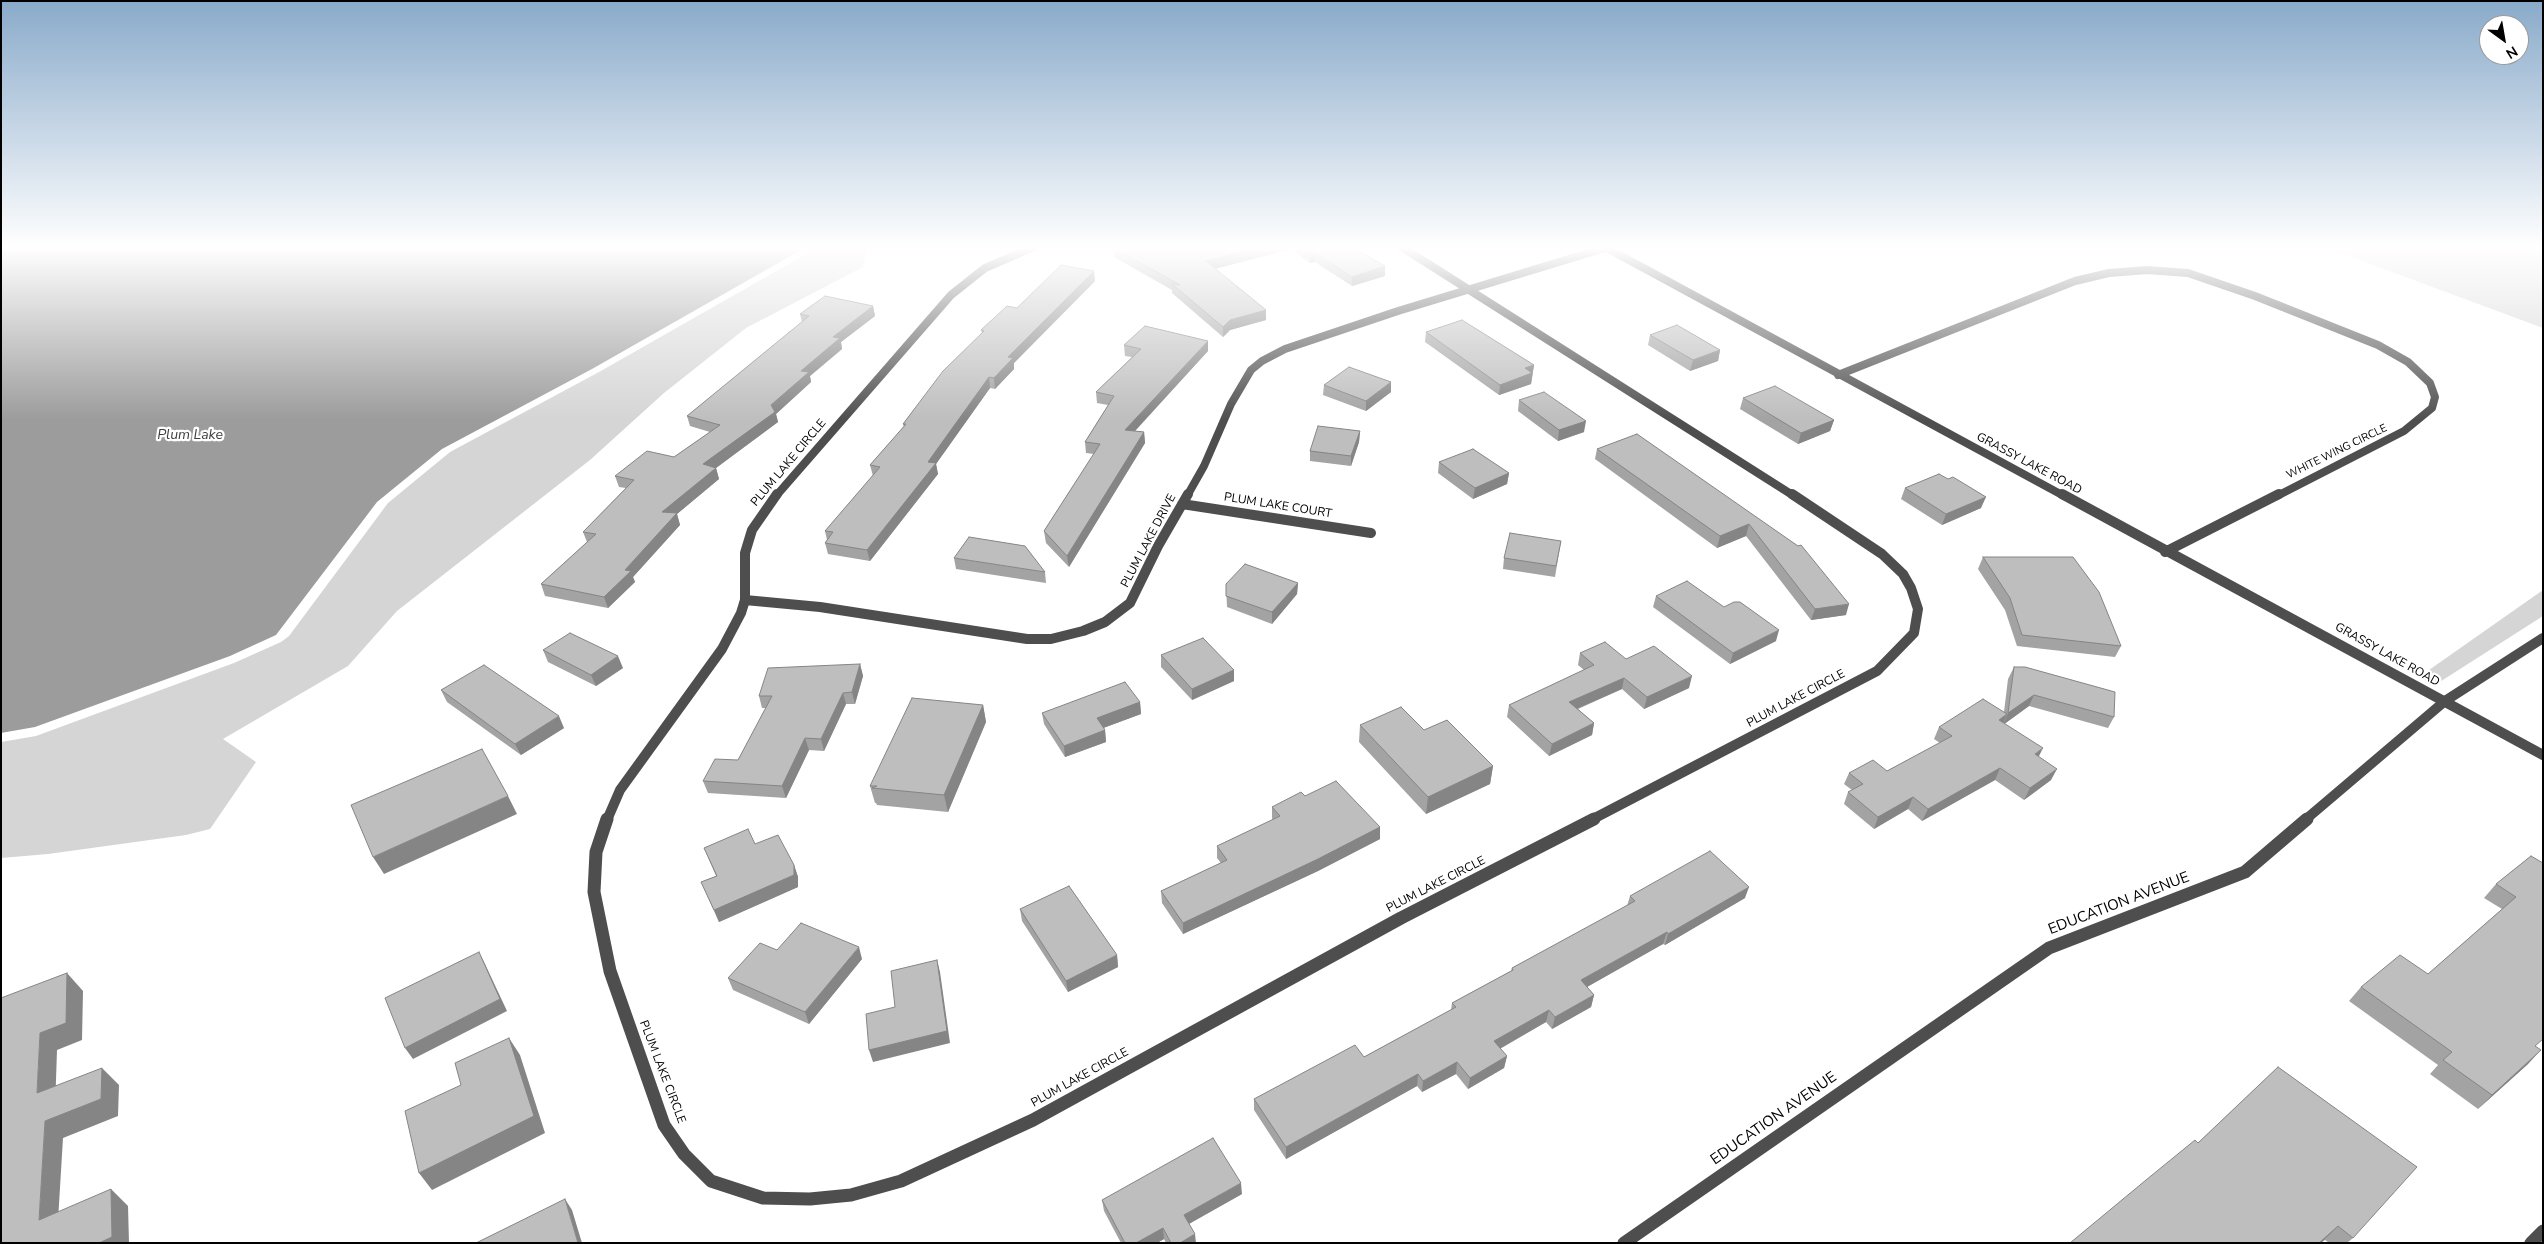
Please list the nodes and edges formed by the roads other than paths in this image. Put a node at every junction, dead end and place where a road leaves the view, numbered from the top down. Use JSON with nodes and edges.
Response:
{"nodes":[{"id":1,"x":945,"y":304,"type":"edge"},
{"id":2,"x":1421,"y":304,"type":"edge"},
{"id":3,"x":1491,"y":304,"type":"edge"},
{"id":4,"x":1708,"y":304,"type":"edge"},
{"id":5,"x":2017,"y":304,"type":"edge"},
{"id":6,"x":2275,"y":304,"type":"edge"},
{"id":7,"x":1838,"y":375,"type":"junction"},
{"id":8,"x":1182,"y":504,"type":"junction"},
{"id":9,"x":1371,"y":533,"type":"dead end"},
{"id":10,"x":2165,"y":552,"type":"junction"},
{"id":11,"x":745,"y":600,"type":"junction"},
{"id":12,"x":2543,"y":638,"type":"edge"},
{"id":13,"x":2445,"y":701,"type":"junction"},
{"id":14,"x":2543,"y":755,"type":"edge"},
{"id":15,"x":2543,"y":1231,"type":"edge"},
{"id":16,"x":1624,"y":1243,"type":"edge"},
{"id":17,"x":2532,"y":1243,"type":"edge"}],
"edges":[{"from":1,"to":11,"type":"street","name":"PLUM LAKE CIRCLE"},
{"from":2,"to":8,"type":"street","name":"PLUM LAKE DRIVE"},
{"from":3,"to":11,"type":"street","name":"PLUM LAKE CIRCLE"},
{"from":4,"to":7,"type":"street","name":"GRASSY LAKE ROAD"},
{"from":5,"to":7,"type":"street","name":"WHITE WING CIRCLE"},
{"from":6,"to":10,"type":"street","name":"WHITE WING CIRCLE"},
{"from":7,"to":10,"type":"street","name":"GRASSY LAKE ROAD"},
{"from":8,"to":9,"type":"street","name":"PLUM LAKE COURT"},
{"from":8,"to":11,"type":"street","name":"PLUM LAKE DRIVE"},
{"from":10,"to":13,"type":"street","name":"GRASSY LAKE ROAD"},
{"from":12,"to":13,"type":"street","name":"EDUCATION AVENUE"},
{"from":13,"to":14,"type":"street","name":"GRASSY LAKE ROAD"},
{"from":13,"to":16,"type":"street","name":"EDUCATION AVENUE"},
{"from":15,"to":17,"type":"street"}]}
